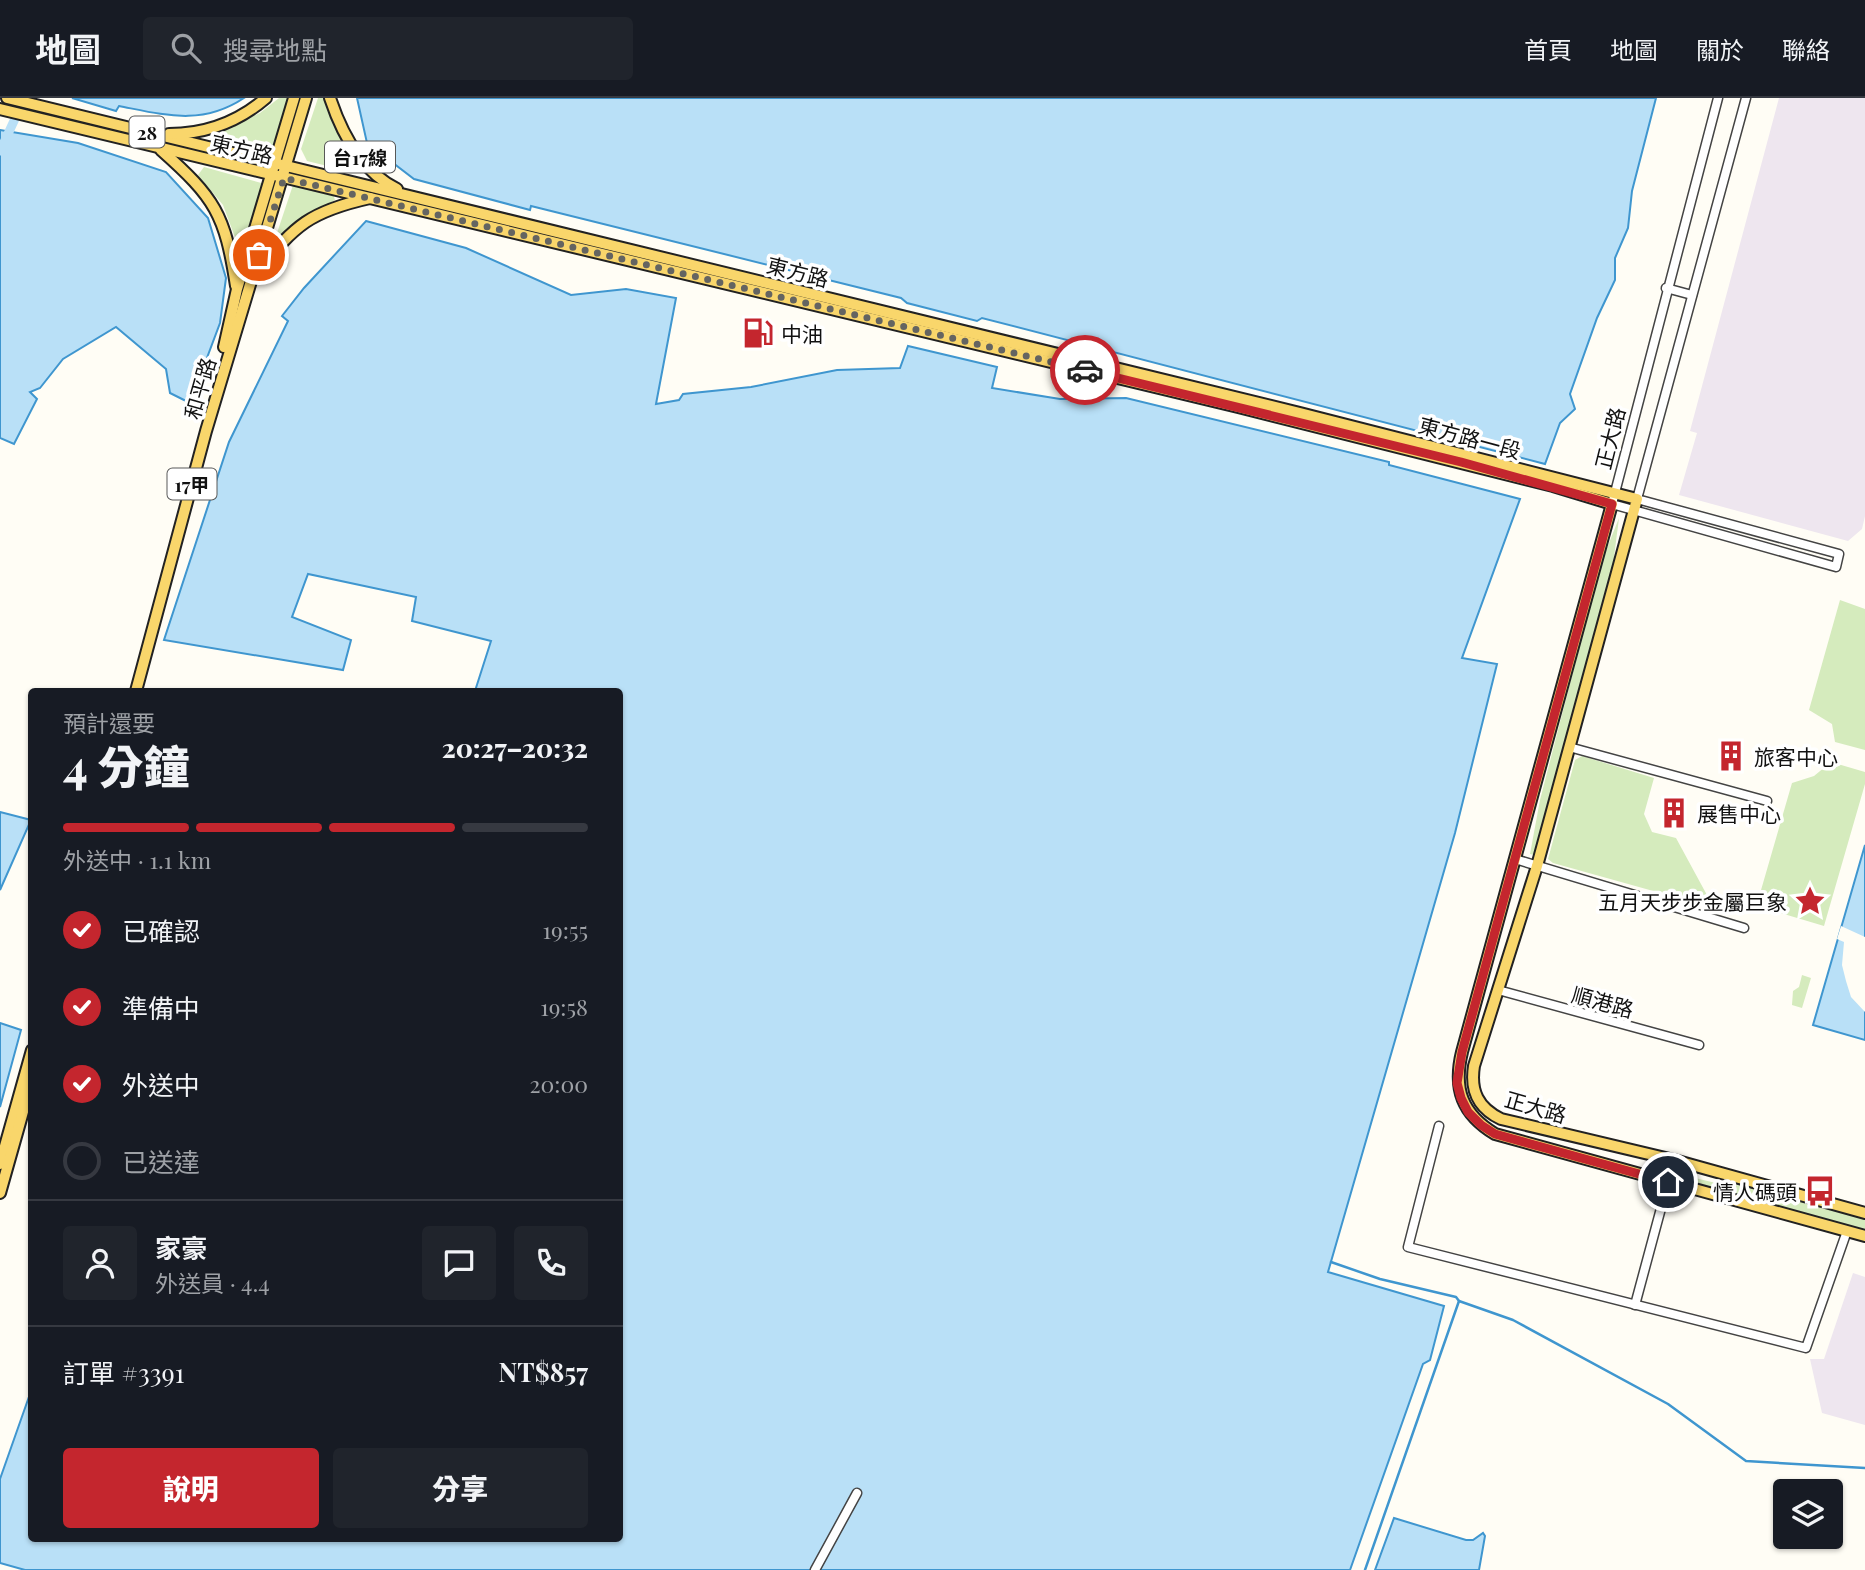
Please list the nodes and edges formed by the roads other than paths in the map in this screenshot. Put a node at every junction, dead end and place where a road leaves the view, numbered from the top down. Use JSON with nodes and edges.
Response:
{"nodes":[{"id":1,"x":7,"y":98,"type":"edge"},
{"id":2,"x":266,"y":98,"type":"edge"},
{"id":3,"x":294,"y":98,"type":"edge"},
{"id":4,"x":306,"y":98,"type":"edge"},
{"id":5,"x":330,"y":98,"type":"edge"},
{"id":6,"x":1718,"y":98,"type":"edge"},
{"id":7,"x":1746,"y":98,"type":"edge"},
{"id":8,"x":0,"y":108,"type":"edge"},
{"id":9,"x":157,"y":135,"type":"junction"},
{"id":10,"x":159,"y":148,"type":"junction"},
{"id":11,"x":276,"y":163,"type":"junction"},
{"id":12,"x":288,"y":166,"type":"junction"},
{"id":13,"x":272,"y":175,"type":"junction"},
{"id":14,"x":284,"y":178,"type":"junction"},
{"id":15,"x":374,"y":197,"type":"junction"},
{"id":16,"x":412,"y":197,"type":"junction"},
{"id":17,"x":251,"y":278,"type":"junction"},
{"id":18,"x":1666,"y":288,"type":"junction"},
{"id":19,"x":237,"y":289,"type":"junction"},
{"id":20,"x":1692,"y":295,"type":"junction"},
{"id":21,"x":1090,"y":366,"type":"junction"},
{"id":22,"x":1613,"y":499,"type":"junction"},
{"id":23,"x":1637,"y":499,"type":"junction"},
{"id":24,"x":1634,"y":511,"type":"junction"},
{"id":25,"x":131,"y":688,"type":"edge"},
{"id":26,"x":137,"y":688,"type":"edge"},
{"id":27,"x":1569,"y":747,"type":"junction"},
{"id":28,"x":1767,"y":801,"type":"dead end"},
{"id":29,"x":1515,"y":859,"type":"junction"},
{"id":30,"x":1537,"y":866,"type":"junction"},
{"id":31,"x":1744,"y":928,"type":"dead end"},
{"id":32,"x":1497,"y":990,"type":"junction"},
{"id":33,"x":1699,"y":1045,"type":"dead end"},
{"id":34,"x":28,"y":1064,"type":"edge"},
{"id":35,"x":28,"y":1094,"type":"edge"},
{"id":36,"x":1439,"y":1126,"type":"dead end"},
{"id":37,"x":1674,"y":1160,"type":"junction"},
{"id":38,"x":0,"y":1164,"type":"edge"},
{"id":39,"x":1668,"y":1182,"type":"junction"},
{"id":40,"x":0,"y":1194,"type":"edge"},
{"id":41,"x":1865,"y":1213,"type":"edge"},
{"id":42,"x":1847,"y":1231,"type":"junction"},
{"id":43,"x":1865,"y":1236,"type":"edge"},
{"id":44,"x":1635,"y":1305,"type":"junction"},
{"id":45,"x":857,"y":1493,"type":"dead end"},
{"id":46,"x":815,"y":1570,"type":"edge"}],
"edges":[{"from":1,"to":9,"type":"main road","name":"東方路","number":"28"},
{"from":2,"to":9,"type":"main road"},
{"from":3,"to":11,"type":"main road","name":"和平路"},
{"from":4,"to":12,"type":"main road","name":"和平路"},
{"from":5,"to":16,"type":"main road","number":"台17線"},
{"from":6,"to":18,"type":"street","name":"正大路"},
{"from":7,"to":20,"type":"street","name":"正大路"},
{"from":8,"to":10,"type":"main road","name":"東方路","number":"28"},
{"from":9,"to":11,"type":"main road","name":"東方路","number":"28"},
{"from":10,"to":13,"type":"main road","name":"東方路","number":"28"},
{"from":10,"to":19,"type":"main road"},
{"from":11,"to":12,"type":"main road","name":"東方路","number":"28"},
{"from":11,"to":13,"type":"main road","name":"和平路"},
{"from":12,"to":14,"type":"main road","name":"和平路","number":"17甲"},
{"from":12,"to":16,"type":"main road","name":"東方路"},
{"from":13,"to":14,"type":"main road","name":"東方路"},
{"from":13,"to":19,"type":"main road","name":"和平路","number":"17甲"},
{"from":14,"to":15,"type":"main road","name":"東方路"},
{"from":14,"to":17,"type":"main road","name":"和平路","number":"17甲"},
{"from":15,"to":17,"type":"main road"},
{"from":15,"to":21,"type":"main road","name":"東方路"},
{"from":16,"to":21,"type":"main road","name":"東方路"},
{"from":17,"to":26,"type":"main road","name":"和平路","number":"17甲"},
{"from":18,"to":20,"type":"street"},
{"from":18,"to":22,"type":"street","name":"正大路"},
{"from":19,"to":25,"type":"main road","name":"和平路","number":"17甲"},
{"from":20,"to":23,"type":"street","name":"正大路"},
{"from":21,"to":22,"type":"main road","name":"東方路一段"},
{"from":22,"to":23,"type":"main road","name":"東方路一段"},
{"from":22,"to":24,"type":"street","name":"東方路一段"},
{"from":22,"to":29,"type":"main road","name":"正大路"},
{"from":23,"to":24,"type":"main road","name":"正大路"},
{"from":23,"to":24,"type":"street","name":"東方路一段"},
{"from":24,"to":27,"type":"main road","name":"正大路"},
{"from":27,"to":28,"type":"street"},
{"from":27,"to":30,"type":"main road","name":"正大路"},
{"from":29,"to":30,"type":"street"},
{"from":29,"to":39,"type":"main road","name":"正大路"},
{"from":30,"to":31,"type":"street"},
{"from":30,"to":32,"type":"main road","name":"正大路"},
{"from":32,"to":33,"type":"street","name":"順港路"},
{"from":32,"to":37,"type":"main road","name":"正大路"},
{"from":34,"to":38,"type":"main road"},
{"from":35,"to":40,"type":"main road"},
{"from":36,"to":44,"type":"street"},
{"from":37,"to":39,"type":"street"},
{"from":37,"to":41,"type":"main road","name":"正大路"},
{"from":39,"to":42,"type":"main road","name":"正大路"},
{"from":39,"to":44,"type":"street"},
{"from":42,"to":43,"type":"main road","name":"正大路"},
{"from":42,"to":44,"type":"street"},
{"from":45,"to":46,"type":"street"}]}
